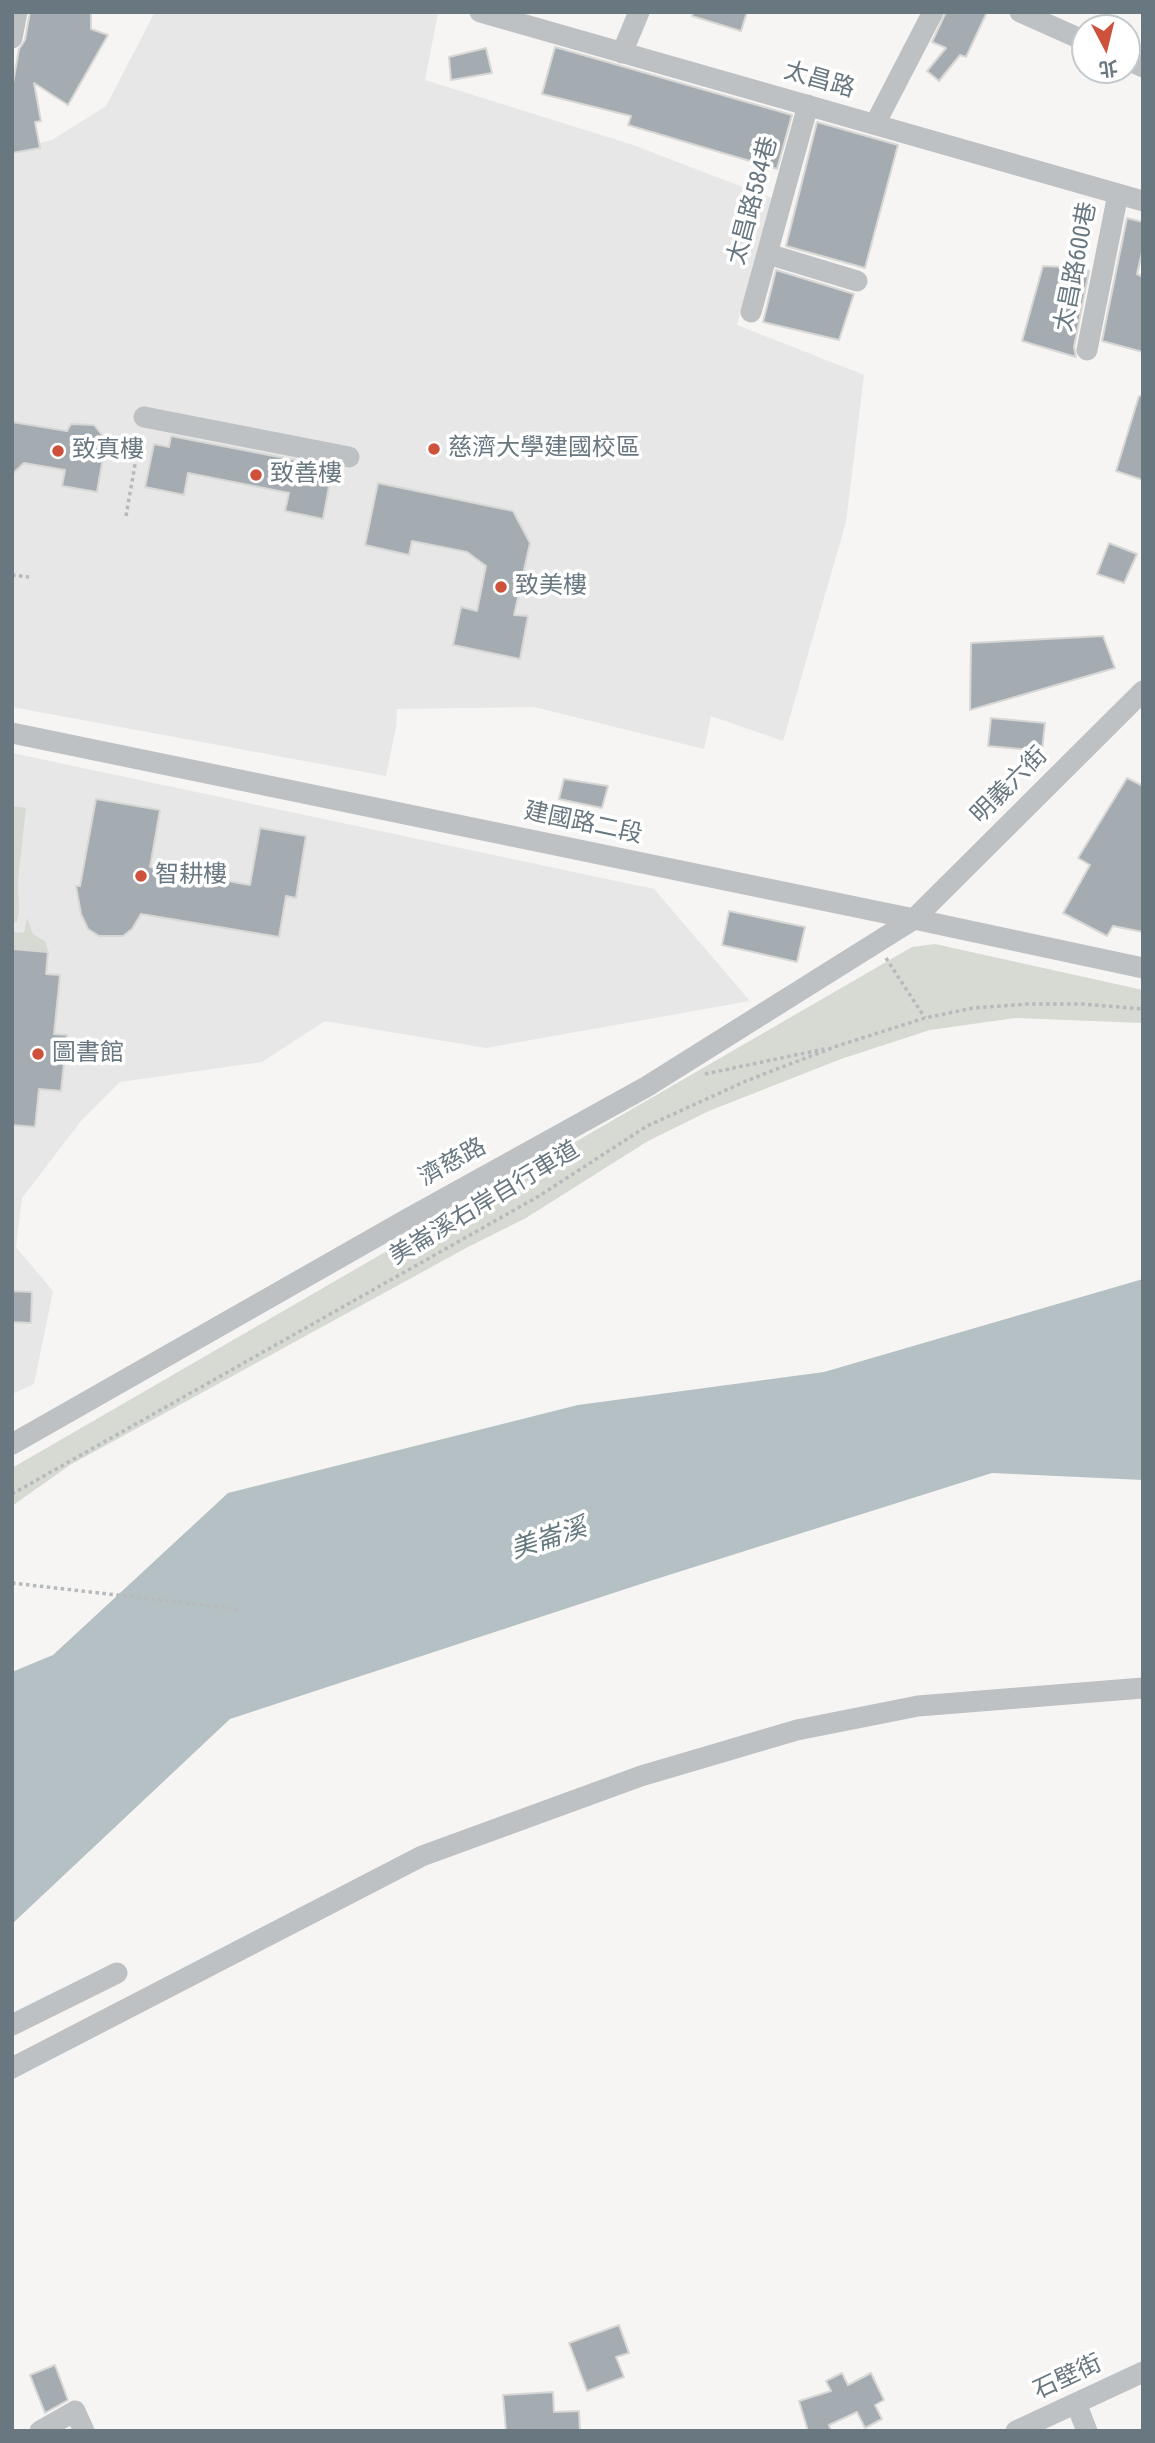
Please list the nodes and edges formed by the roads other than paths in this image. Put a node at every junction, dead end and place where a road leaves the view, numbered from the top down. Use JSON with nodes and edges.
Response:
{"nodes":[{"id":1,"x":17,"y":12,"type":"edge"},
{"id":2,"x":480,"y":12,"type":"edge"},
{"id":3,"x":639,"y":12,"type":"edge"},
{"id":4,"x":933,"y":12,"type":"edge"},
{"id":5,"x":1020,"y":12,"type":"edge"},
{"id":6,"x":1071,"y":35,"type":"edge"},
{"id":7,"x":12,"y":38,"type":"edge"},
{"id":8,"x":622,"y":53,"type":"junction"},
{"id":9,"x":808,"y":105,"type":"junction"},
{"id":10,"x":874,"y":124,"type":"junction"},
{"id":11,"x":1118,"y":194,"type":"junction"},
{"id":12,"x":1143,"y":201,"type":"edge"},
{"id":13,"x":768,"y":254,"type":"junction"},
{"id":14,"x":857,"y":281,"type":"dead end"},
{"id":15,"x":751,"y":312,"type":"dead end"},
{"id":16,"x":1087,"y":350,"type":"dead end"},
{"id":17,"x":144,"y":417,"type":"road end"},
{"id":18,"x":349,"y":457,"type":"dead end"},
{"id":19,"x":1143,"y":691,"type":"edge"},
{"id":20,"x":12,"y":733,"type":"edge"},
{"id":21,"x":914,"y":919,"type":"junction"},
{"id":22,"x":1143,"y":968,"type":"edge"},
{"id":23,"x":12,"y":1444,"type":"edge"},
{"id":24,"x":1143,"y":1688,"type":"edge"},
{"id":25,"x":117,"y":1973,"type":"dead end"},
{"id":26,"x":12,"y":2025,"type":"edge"},
{"id":27,"x":12,"y":2067,"type":"edge"},
{"id":28,"x":1143,"y":2372,"type":"edge"},
{"id":29,"x":1076,"y":2403,"type":"junction"},
{"id":30,"x":40,"y":2431,"type":"edge"},
{"id":31,"x":84,"y":2431,"type":"edge"},
{"id":32,"x":1016,"y":2431,"type":"edge"},
{"id":33,"x":1087,"y":2431,"type":"edge"}],
"edges":[{"from":1,"to":7,"type":"street"},
{"from":2,"to":8,"type":"street","name":"太昌路"},
{"from":3,"to":8,"type":"street"},
{"from":4,"to":10,"type":"street"},
{"from":5,"to":6,"type":"street"},
{"from":8,"to":9,"type":"street","name":"太昌路"},
{"from":9,"to":10,"type":"street","name":"太昌路"},
{"from":9,"to":13,"type":"street","name":"太昌路584巷"},
{"from":10,"to":11,"type":"street","name":"太昌路"},
{"from":11,"to":12,"type":"street","name":"太昌路"},
{"from":11,"to":16,"type":"street","name":"太昌路600巷"},
{"from":13,"to":14,"type":"street"},
{"from":13,"to":15,"type":"street","name":"太昌路584巷"},
{"from":17,"to":18,"type":"street"},
{"from":19,"to":21,"type":"street","name":"明義六街"},
{"from":20,"to":21,"type":"street","name":"建國路二段"},
{"from":21,"to":22,"type":"street","name":"建國路二段"},
{"from":21,"to":23,"type":"street","name":"濟慈路"},
{"from":24,"to":27,"type":"street"},
{"from":25,"to":26,"type":"street"},
{"from":28,"to":29,"type":"street","name":"石壁街"},
{"from":29,"to":32,"type":"street","name":"石壁街"},
{"from":29,"to":33,"type":"street"},
{"from":30,"to":31,"type":"street"}]}
